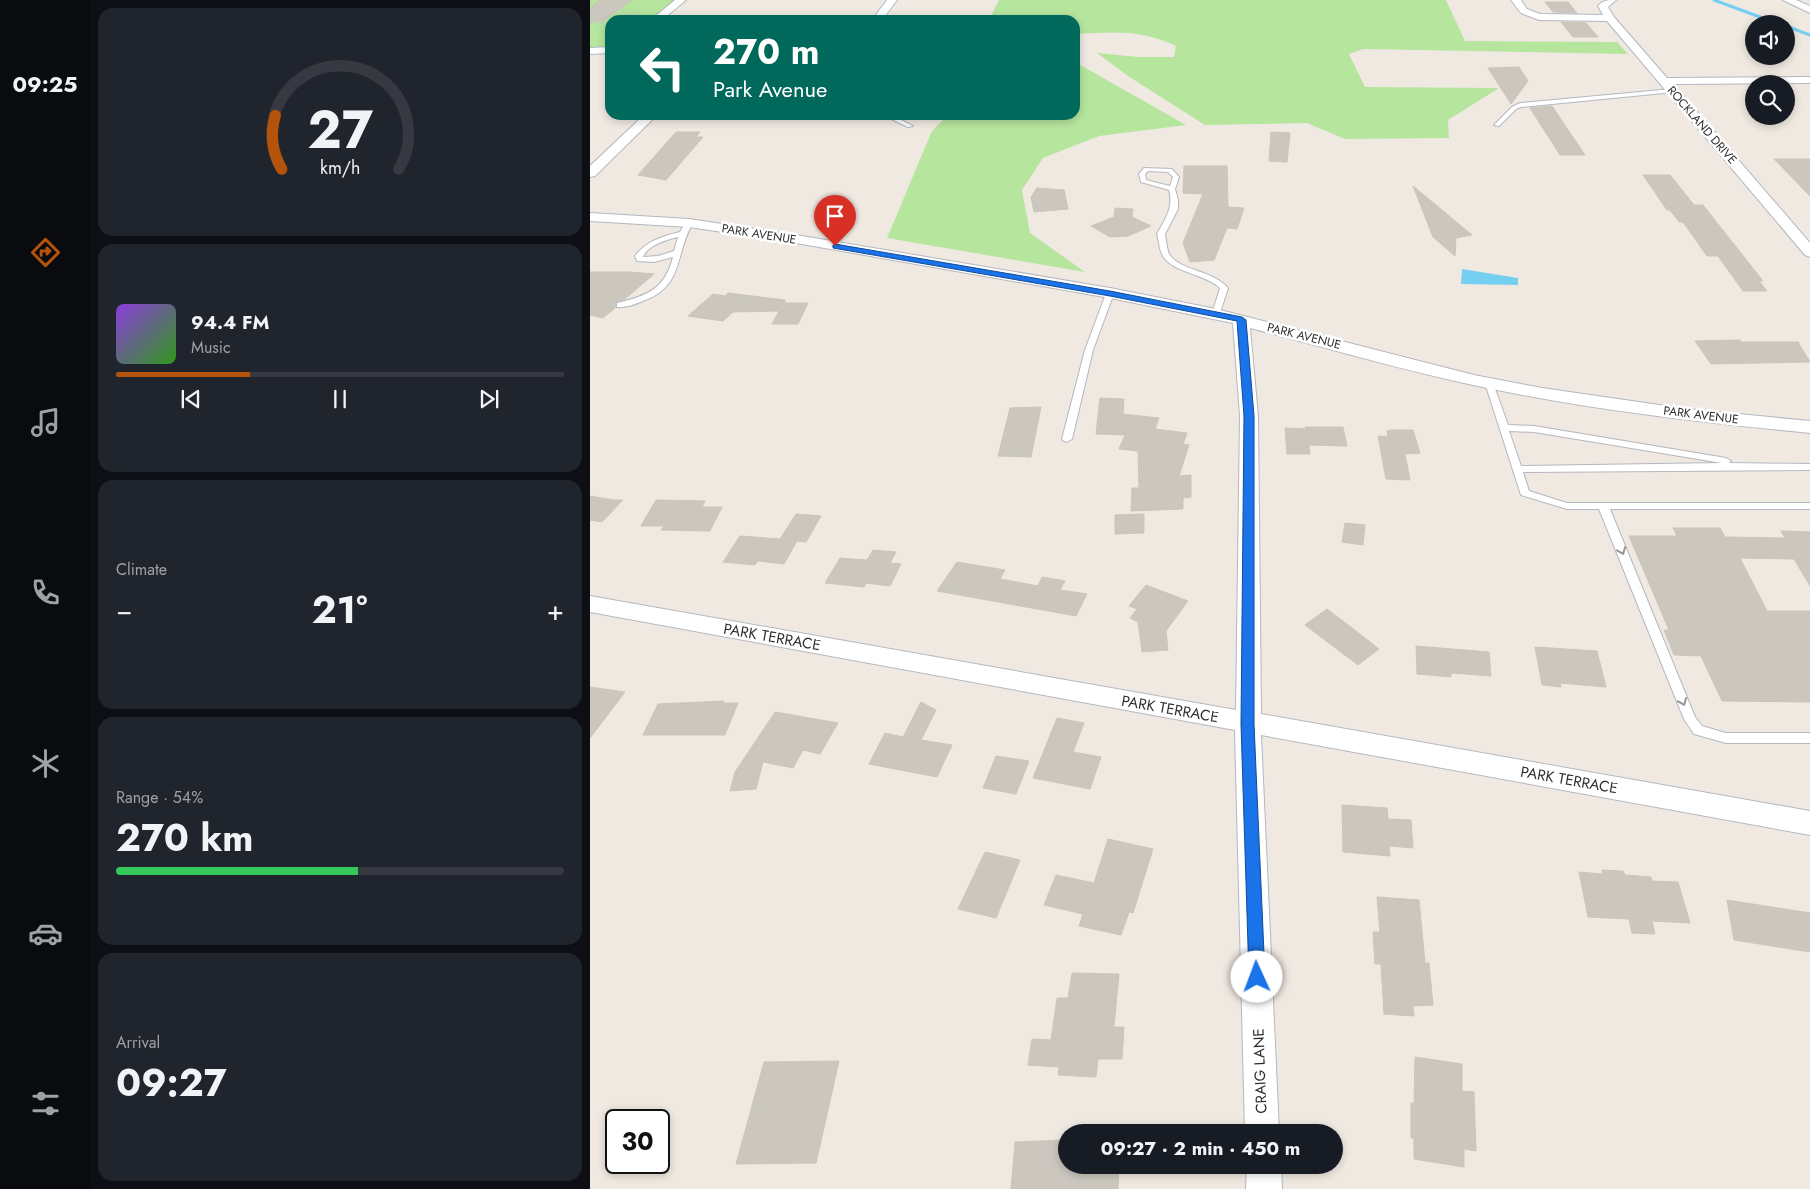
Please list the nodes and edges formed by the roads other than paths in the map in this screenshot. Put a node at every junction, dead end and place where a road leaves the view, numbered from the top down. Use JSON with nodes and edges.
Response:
{"nodes":[{"id":1,"x":681,"y":0,"type":"edge"},
{"id":2,"x":892,"y":0,"type":"edge"},
{"id":3,"x":1516,"y":0,"type":"edge"},
{"id":4,"x":1611,"y":0,"type":"edge"},
{"id":5,"x":1788,"y":0,"type":"edge"},
{"id":6,"x":1810,"y":10,"type":"edge"},
{"id":7,"x":662,"y":15,"type":"edge"},
{"id":8,"x":881,"y":15,"type":"edge"},
{"id":9,"x":1610,"y":18,"type":"junction"},
{"id":10,"x":605,"y":50,"type":"edge"},
{"id":11,"x":590,"y":51,"type":"edge"},
{"id":12,"x":1810,"y":80,"type":"edge"},
{"id":13,"x":1668,"y":86,"type":"junction"},
{"id":14,"x":646,"y":120,"type":"edge"},
{"id":15,"x":897,"y":120,"type":"edge"},
{"id":16,"x":1497,"y":125,"type":"dead end"},
{"id":17,"x":910,"y":126,"type":"dead end"},
{"id":18,"x":590,"y":173,"type":"edge"},
{"id":19,"x":1172,"y":189,"type":"junction"},
{"id":20,"x":590,"y":217,"type":"edge"},
{"id":21,"x":686,"y":229,"type":"junction"},
{"id":22,"x":678,"y":252,"type":"junction"},
{"id":23,"x":1810,"y":252,"type":"edge"},
{"id":24,"x":1110,"y":293,"type":"junction"},
{"id":25,"x":620,"y":305,"type":"dead end"},
{"id":26,"x":1216,"y":314,"type":"junction"},
{"id":27,"x":1242,"y":320,"type":"junction"},
{"id":28,"x":1489,"y":383,"type":"junction"},
{"id":29,"x":1810,"y":426,"type":"edge"},
{"id":30,"x":1503,"y":428,"type":"junction"},
{"id":31,"x":1067,"y":438,"type":"dead end"},
{"id":32,"x":1755,"y":466,"type":"junction"},
{"id":33,"x":1810,"y":467,"type":"edge"},
{"id":34,"x":1517,"y":469,"type":"junction"},
{"id":35,"x":1603,"y":506,"type":"junction"},
{"id":36,"x":1810,"y":506,"type":"edge"},
{"id":37,"x":590,"y":604,"type":"edge"},
{"id":38,"x":1248,"y":724,"type":"junction"},
{"id":39,"x":1810,"y":738,"type":"edge"},
{"id":40,"x":1810,"y":823,"type":"edge"},
{"id":41,"x":1262,"y":1124,"type":"edge"},
{"id":42,"x":1264,"y":1174,"type":"edge"},
{"id":43,"x":1264,"y":1189,"type":"edge"}],
"edges":[{"from":1,"to":7,"type":"street"},
{"from":2,"to":8,"type":"street"},
{"from":3,"to":9,"type":"street"},
{"from":4,"to":9,"type":"street"},
{"from":5,"to":6,"type":"street"},
{"from":9,"to":13,"type":"street","name":"ROCKLAND DRIVE"},
{"from":10,"to":11,"type":"street"},
{"from":12,"to":13,"type":"street"},
{"from":13,"to":16,"type":"lane"},
{"from":13,"to":23,"type":"street","name":"ROCKLAND DRIVE"},
{"from":14,"to":18,"type":"street"},
{"from":15,"to":17,"type":"lane"},
{"from":19,"to":19,"type":"lane"},
{"from":19,"to":26,"type":"lane"},
{"from":20,"to":21,"type":"street","name":"PARK AVENUE"},
{"from":21,"to":22,"type":"lane"},
{"from":21,"to":22,"type":"lane"},
{"from":21,"to":24,"type":"street","name":"PARK AVENUE"},
{"from":22,"to":25,"type":"lane"},
{"from":24,"to":26,"type":"street","name":"PARK AVENUE"},
{"from":24,"to":31,"type":"lane"},
{"from":26,"to":27,"type":"street","name":"PARK AVENUE"},
{"from":27,"to":28,"type":"street","name":"PARK AVENUE"},
{"from":27,"to":38,"type":"street","name":"CRAIG LANE"},
{"from":28,"to":29,"type":"street","name":"PARK AVENUE"},
{"from":28,"to":30,"type":"lane"},
{"from":30,"to":32,"type":"lane"},
{"from":30,"to":34,"type":"lane"},
{"from":32,"to":33,"type":"lane"},
{"from":32,"to":34,"type":"lane"},
{"from":34,"to":35,"type":"lane"},
{"from":35,"to":36,"type":"lane"},
{"from":35,"to":39,"type":"lane","one_way":true},
{"from":37,"to":38,"type":"street","name":"PARK TERRACE"},
{"from":38,"to":40,"type":"street","name":"PARK TERRACE"},
{"from":38,"to":41,"type":"street","name":"CRAIG LANE"},
{"from":42,"to":43,"type":"street"}]}
